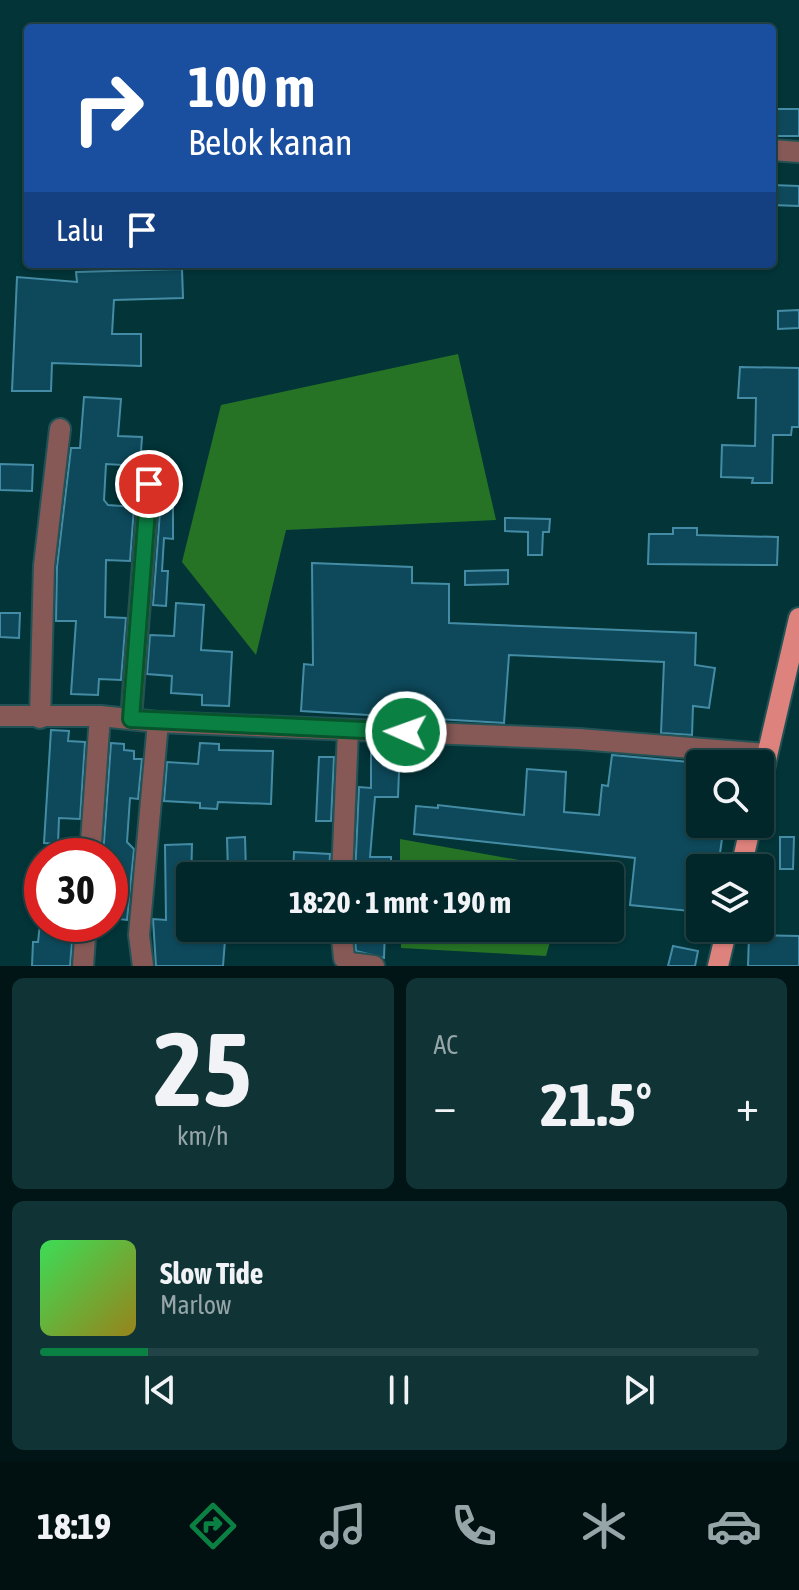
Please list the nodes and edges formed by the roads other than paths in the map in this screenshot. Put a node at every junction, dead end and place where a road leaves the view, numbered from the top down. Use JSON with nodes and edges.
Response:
{"nodes":[{"id":1,"x":776,"y":150,"type":"edge"},
{"id":2,"x":799,"y":152,"type":"edge"},
{"id":3,"x":60,"y":429,"type":"dead end"},
{"id":4,"x":149,"y":484,"type":"dead end"},
{"id":5,"x":799,"y":618,"type":"edge"},
{"id":6,"x":0,"y":716,"type":"edge"},
{"id":7,"x":100,"y":716,"type":"junction"},
{"id":8,"x":40,"y":718,"type":"junction"},
{"id":9,"x":131,"y":719,"type":"junction"},
{"id":10,"x":158,"y":722,"type":"junction"},
{"id":11,"x":348,"y":730,"type":"junction"},
{"id":12,"x":717,"y":750,"type":"edge"},
{"id":13,"x":768,"y":750,"type":"edge"},
{"id":14,"x":91,"y":838,"type":"edge"},
{"id":15,"x":343,"y":862,"type":"edge"},
{"id":16,"x":85,"y":942,"type":"edge"},
{"id":17,"x":342,"y":942,"type":"edge"},
{"id":18,"x":724,"y":942,"type":"edge"},
{"id":19,"x":83,"y":966,"type":"edge"},
{"id":20,"x":143,"y":966,"type":"edge"},
{"id":21,"x":374,"y":966,"type":"edge"},
{"id":22,"x":718,"y":966,"type":"edge"}],
"edges":[{"from":1,"to":2,"type":"street"},
{"from":3,"to":8,"type":"street"},
{"from":4,"to":9,"type":"street"},
{"from":5,"to":13,"type":"main road"},
{"from":6,"to":8,"type":"street"},
{"from":7,"to":8,"type":"street"},
{"from":7,"to":9,"type":"street"},
{"from":7,"to":14,"type":"street"},
{"from":9,"to":10,"type":"street"},
{"from":10,"to":11,"type":"street"},
{"from":10,"to":20,"type":"street"},
{"from":11,"to":12,"type":"street"},
{"from":11,"to":15,"type":"street"},
{"from":16,"to":19,"type":"street"},
{"from":17,"to":21,"type":"street"},
{"from":18,"to":22,"type":"main road"}]}
